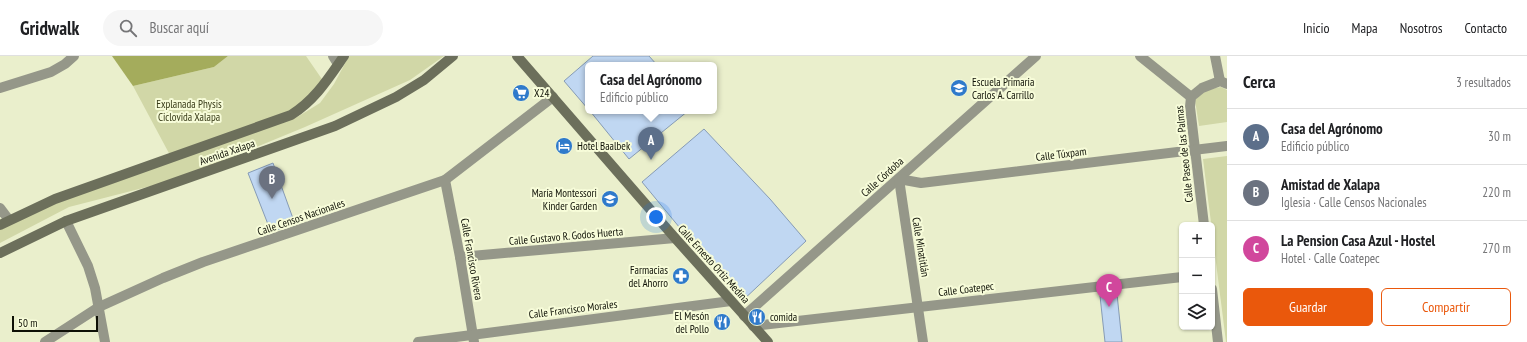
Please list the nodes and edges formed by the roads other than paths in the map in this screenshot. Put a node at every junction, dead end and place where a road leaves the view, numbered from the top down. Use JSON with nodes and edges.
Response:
{"nodes":[{"id":1,"x":74,"y":56,"type":"edge"},
{"id":2,"x":453,"y":56,"type":"edge"},
{"id":3,"x":517,"y":56,"type":"edge"},
{"id":4,"x":1036,"y":56,"type":"edge"},
{"id":5,"x":1140,"y":56,"type":"edge"},
{"id":6,"x":1215,"y":56,"type":"edge"},
{"id":7,"x":338,"y":59,"type":"edge"},
{"id":8,"x":1223,"y":83,"type":"edge"},
{"id":9,"x":0,"y":88,"type":"edge"},
{"id":10,"x":553,"y":97,"type":"junction"},
{"id":11,"x":1191,"y":97,"type":"junction"},
{"id":12,"x":1227,"y":146,"type":"edge"},
{"id":13,"x":1195,"y":150,"type":"junction"},
{"id":14,"x":899,"y":179,"type":"junction"},
{"id":15,"x":445,"y":180,"type":"junction"},
{"id":16,"x":0,"y":208,"type":"edge"},
{"id":17,"x":66,"y":221,"type":"junction"},
{"id":18,"x":1204,"y":222,"type":"edge"},
{"id":19,"x":4,"y":223,"type":"edge"},
{"id":20,"x":675,"y":238,"type":"junction"},
{"id":21,"x":0,"y":253,"type":"edge"},
{"id":22,"x":460,"y":257,"type":"junction"},
{"id":23,"x":1179,"y":277,"type":"edge"},
{"id":24,"x":1213,"y":294,"type":"edge"},
{"id":25,"x":732,"y":301,"type":"junction"},
{"id":26,"x":99,"y":307,"type":"junction"},
{"id":27,"x":919,"y":307,"type":"junction"},
{"id":28,"x":744,"y":316,"type":"junction"},
{"id":29,"x":753,"y":326,"type":"junction"},
{"id":30,"x":474,"y":338,"type":"edge"},
{"id":31,"x":45,"y":342,"type":"edge"},
{"id":32,"x":105,"y":342,"type":"edge"},
{"id":33,"x":418,"y":342,"type":"edge"},
{"id":34,"x":768,"y":342,"type":"edge"},
{"id":35,"x":923,"y":342,"type":"edge"},
{"id":36,"x":1218,"y":342,"type":"edge"}],
"edges":[{"from":1,"to":9,"type":"street"},
{"from":2,"to":17,"type":"main road","name":"Avenida Xalapa"},
{"from":3,"to":10,"type":"main road","name":"Calle Ernesto Ortiz Medina"},
{"from":4,"to":14,"type":"street","name":"Calle Córdoba"},
{"from":5,"to":11,"type":"street"},
{"from":6,"to":8,"type":"street"},
{"from":7,"to":19,"type":"main road","name":"Avenida Xalapa"},
{"from":8,"to":11,"type":"street","name":"Calle Paseo de las Palmas"},
{"from":10,"to":15,"type":"street","name":"Calle Censos Nacionales"},
{"from":10,"to":20,"type":"main road","name":"Calle Ernesto Ortiz Medina"},
{"from":11,"to":13,"type":"street","name":"Calle Paseo de las Palmas"},
{"from":12,"to":13,"type":"street","name":"Calle Túxpam"},
{"from":13,"to":14,"type":"street","name":"Calle Túxpam"},
{"from":13,"to":18,"type":"street","name":"Calle Paseo de las Palmas"},
{"from":14,"to":27,"type":"street","name":"Calle Minatitlán"},
{"from":14,"to":28,"type":"street","name":"Calle Córdoba"},
{"from":15,"to":22,"type":"street","name":"Calle Francisco Rivera"},
{"from":15,"to":26,"type":"street","name":"Calle Censos Nacionales"},
{"from":16,"to":19,"type":"street"},
{"from":17,"to":21,"type":"main road","name":"Avenida Xalapa"},
{"from":17,"to":26,"type":"street"},
{"from":20,"to":22,"type":"street","name":"Calle Gustavo R. Godos Huerta"},
{"from":20,"to":25,"type":"main road","name":"Calle Ernesto Ortiz Medina"},
{"from":22,"to":30,"type":"street","name":"Calle Francisco Rivera"},
{"from":23,"to":27,"type":"street","name":"Calle Coatepec"},
{"from":24,"to":36,"type":"street"},
{"from":25,"to":28,"type":"main road","name":"Calle Ernesto Ortiz Medina"},
{"from":25,"to":30,"type":"street","name":"Calle Francisco Morales"},
{"from":26,"to":31,"type":"street","name":"Calle Censos Nacionales"},
{"from":26,"to":32,"type":"street"},
{"from":27,"to":29,"type":"street","name":"Calle Coatepec"},
{"from":27,"to":35,"type":"street","name":"Calle Minatitlán"},
{"from":28,"to":29,"type":"main road","name":"Calle Ernesto Ortiz Medina"},
{"from":29,"to":34,"type":"main road","name":"Calle Ernesto Ortiz Medina"},
{"from":30,"to":33,"type":"street","name":"Calle Francisco Morales"}]}
